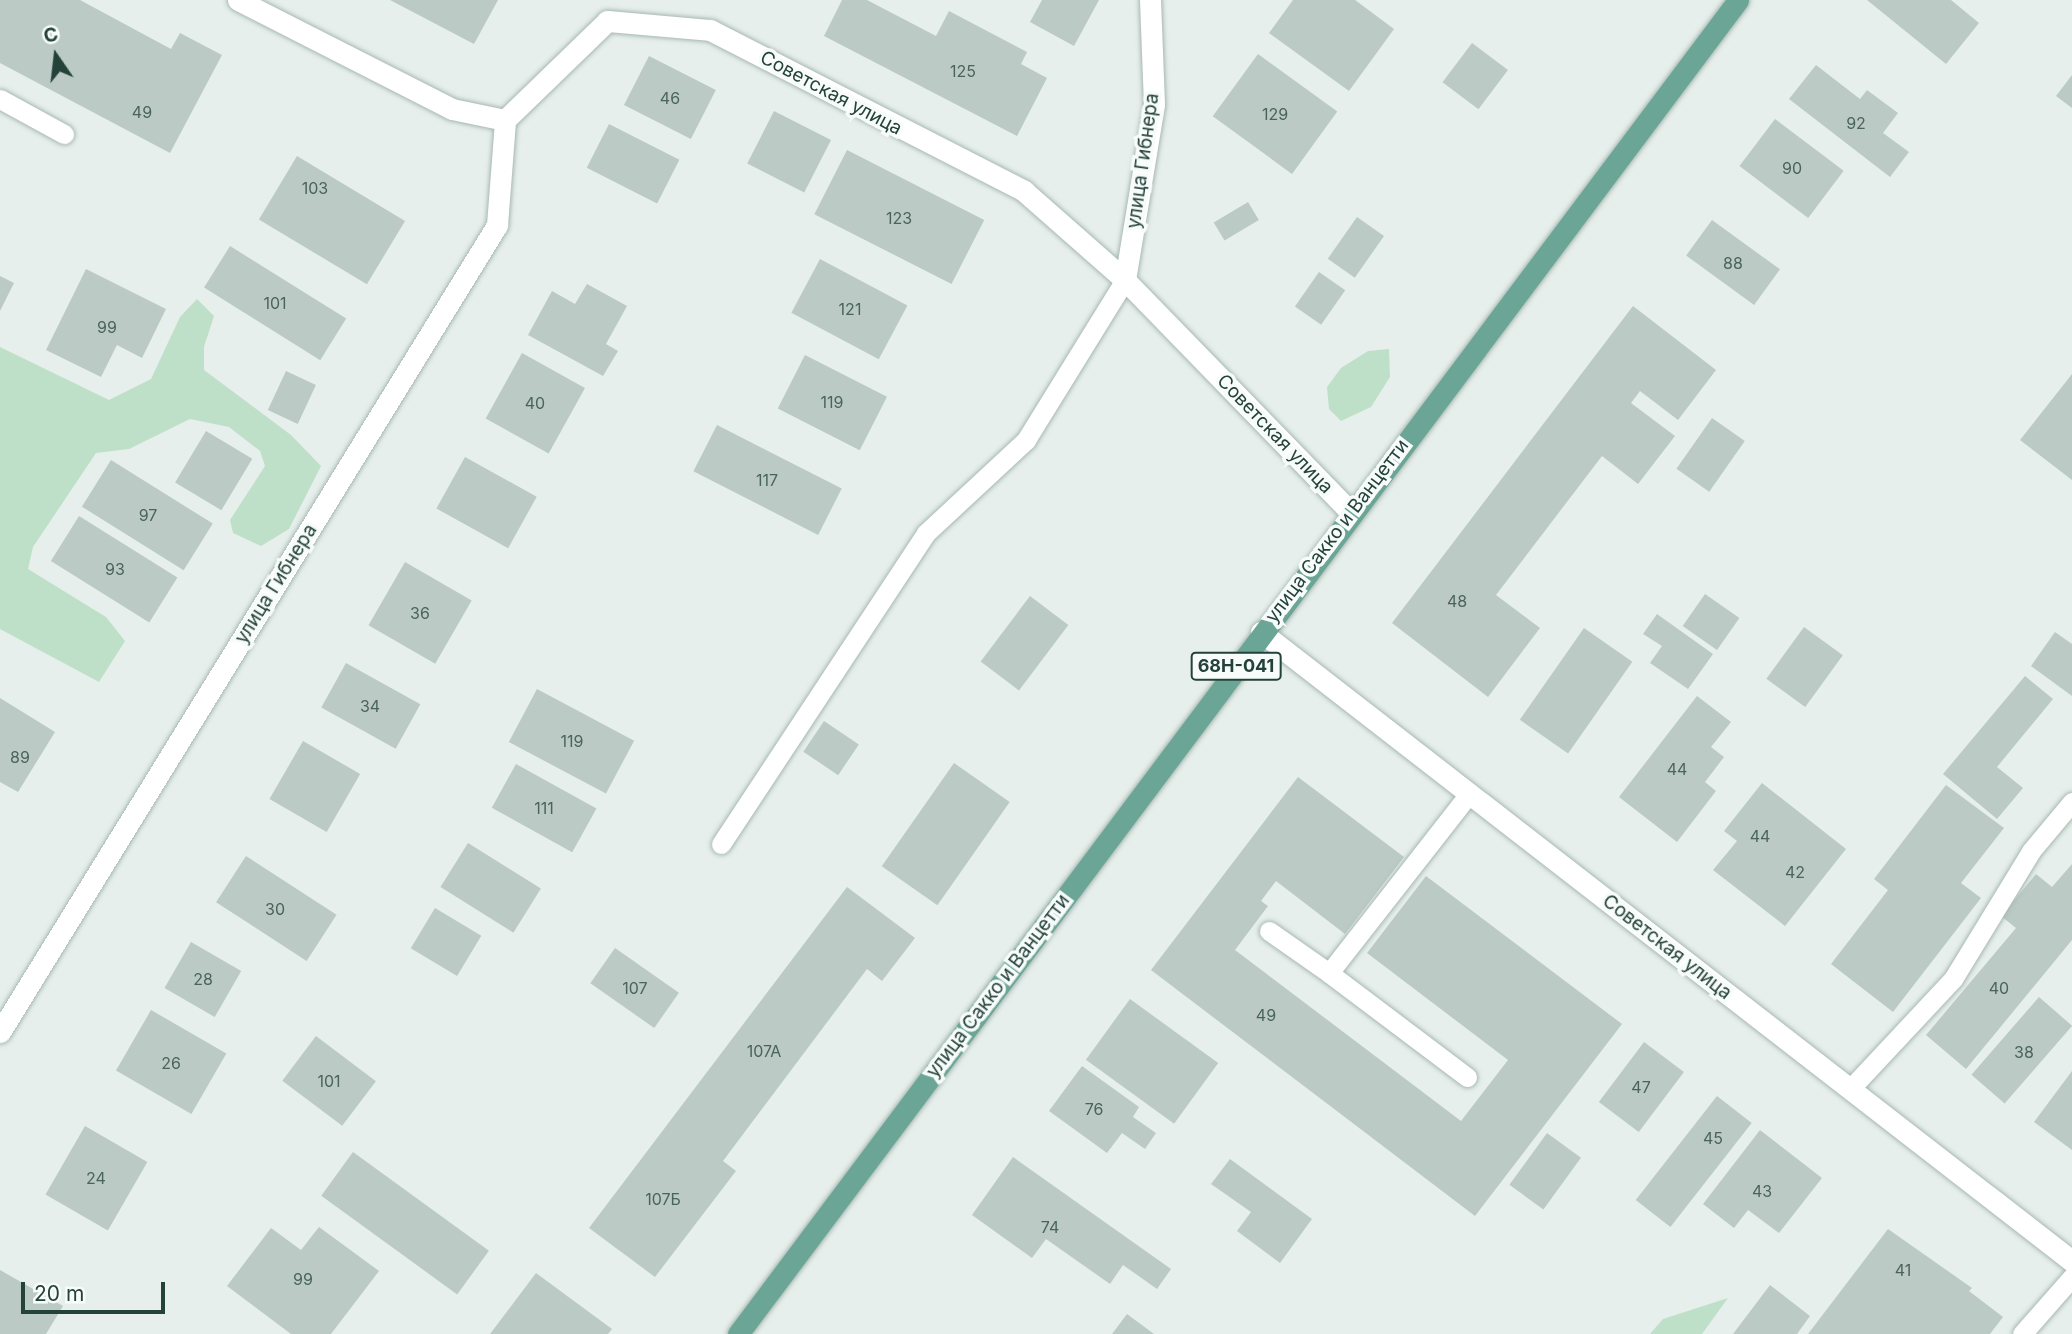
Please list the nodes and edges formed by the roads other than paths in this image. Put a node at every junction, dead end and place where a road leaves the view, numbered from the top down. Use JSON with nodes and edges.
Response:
{"nodes":[{"id":1,"x":238,"y":0,"type":"edge"},
{"id":2,"x":1150,"y":0,"type":"edge"},
{"id":3,"x":1738,"y":0,"type":"edge"},
{"id":4,"x":608,"y":11,"type":"edge"},
{"id":5,"x":0,"y":99,"type":"edge"},
{"id":6,"x":505,"y":120,"type":"junction"},
{"id":7,"x":64,"y":134,"type":"dead end"},
{"id":8,"x":1125,"y":280,"type":"junction"},
{"id":9,"x":1351,"y":512,"type":"junction"},
{"id":10,"x":1261,"y":632,"type":"junction"},
{"id":11,"x":1469,"y":794,"type":"junction"},
{"id":12,"x":2072,"y":802,"type":"edge"},
{"id":13,"x":721,"y":844,"type":"dead end"},
{"id":14,"x":1269,"y":931,"type":"dead end"},
{"id":15,"x":1329,"y":974,"type":"junction"},
{"id":16,"x":0,"y":1032,"type":"edge"},
{"id":17,"x":1467,"y":1077,"type":"dead end"},
{"id":18,"x":1850,"y":1089,"type":"junction"},
{"id":19,"x":2072,"y":1261,"type":"edge"},
{"id":20,"x":2072,"y":1277,"type":"edge"},
{"id":21,"x":738,"y":1334,"type":"edge"},
{"id":22,"x":2022,"y":1334,"type":"edge"}],
"edges":[{"from":1,"to":6,"type":"street"},
{"from":2,"to":8,"type":"street","name":"улица Гибнера"},
{"from":3,"to":9,"type":"main road","name":"улица Сакко и Ванцетти","number":"68Н-041"},
{"from":4,"to":6,"type":"street","name":"Советская улица"},
{"from":4,"to":8,"type":"street","name":"Советская улица"},
{"from":5,"to":7,"type":"lane"},
{"from":6,"to":16,"type":"street","name":"улица Гибнера"},
{"from":8,"to":9,"type":"street","name":"Советская улица"},
{"from":8,"to":13,"type":"lane"},
{"from":9,"to":10,"type":"main road","name":"улица Сакко и Ванцетти","number":"68Н-041"},
{"from":10,"to":11,"type":"street","name":"Советская улица"},
{"from":10,"to":21,"type":"main road","name":"улица Сакко и Ванцетти","number":"68Н-041"},
{"from":11,"to":15,"type":"lane"},
{"from":11,"to":18,"type":"street","name":"Советская улица"},
{"from":12,"to":18,"type":"lane"},
{"from":14,"to":15,"type":"lane"},
{"from":15,"to":17,"type":"lane"},
{"from":18,"to":19,"type":"street","name":"Советская улица"},
{"from":20,"to":22,"type":"lane"}]}
